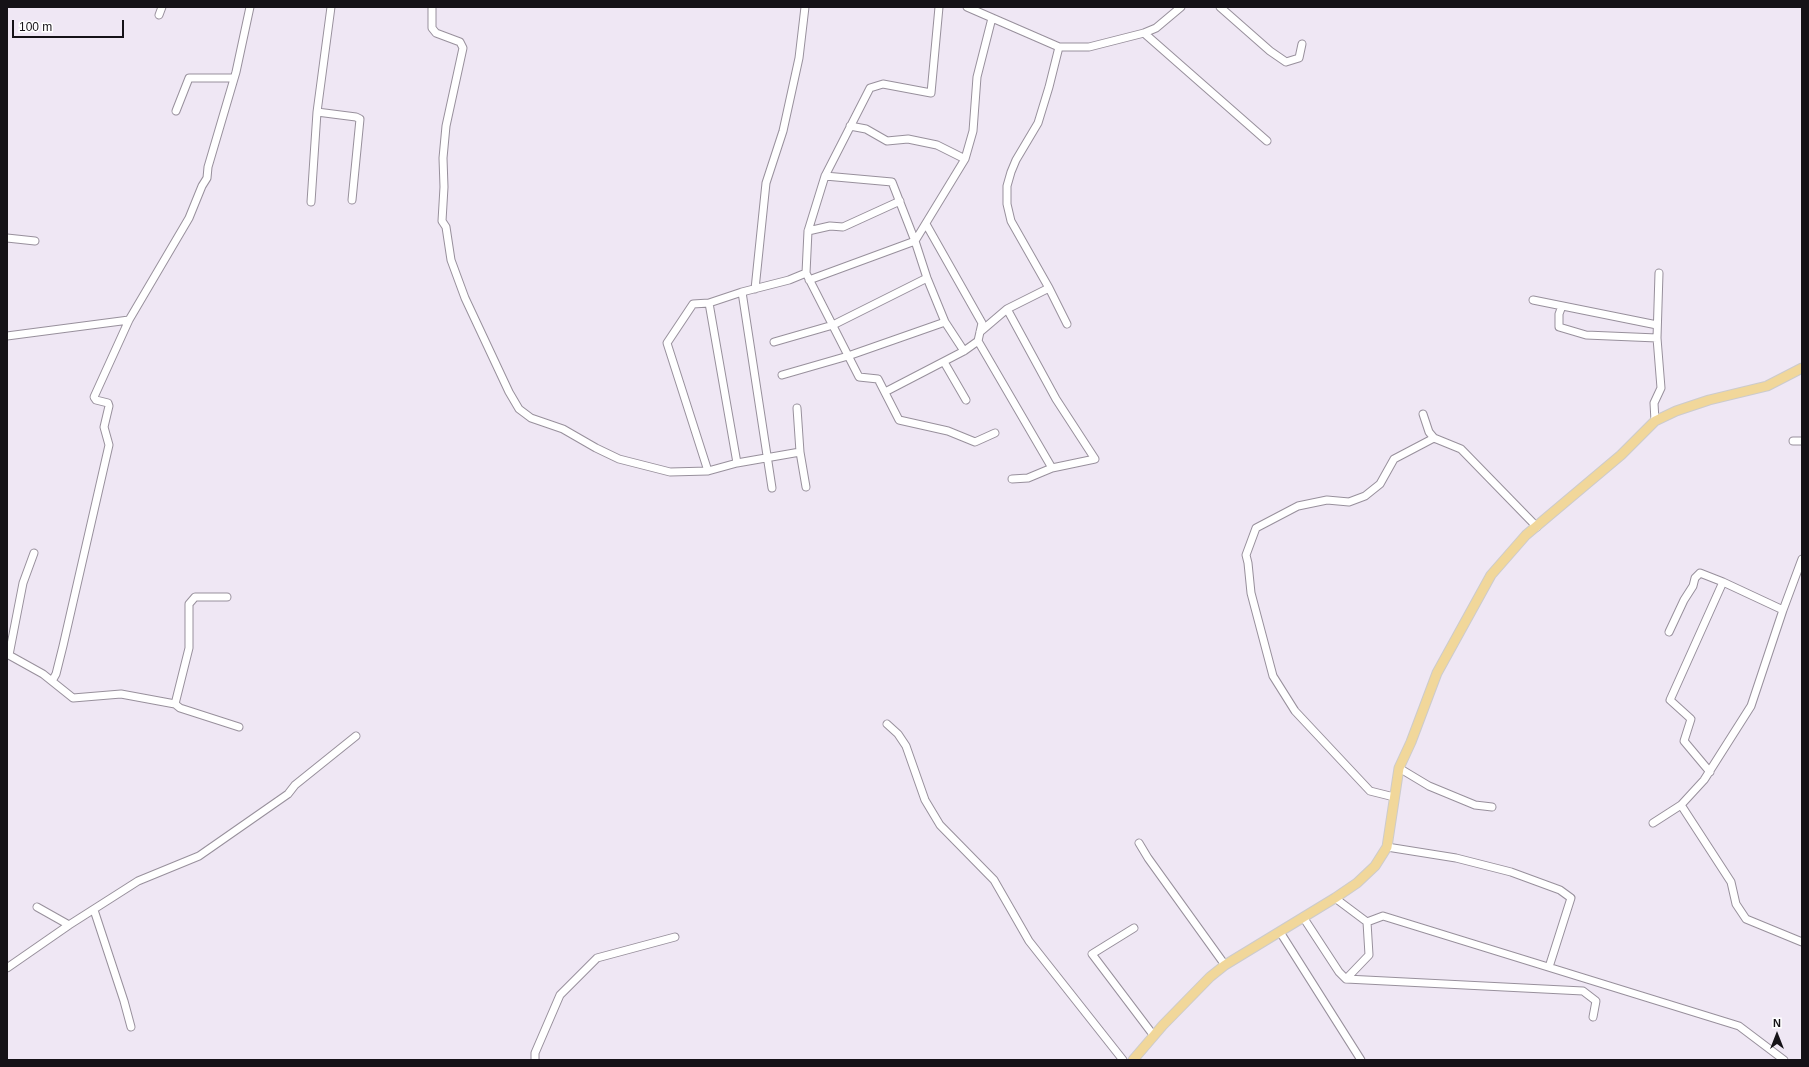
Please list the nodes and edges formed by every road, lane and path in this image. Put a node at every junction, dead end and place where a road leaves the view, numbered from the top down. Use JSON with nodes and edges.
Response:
{"nodes":[{"id":1,"x":162,"y":7,"type":"edge"},
{"id":2,"x":250,"y":7,"type":"edge"},
{"id":3,"x":331,"y":7,"type":"edge"},
{"id":4,"x":432,"y":7,"type":"edge"},
{"id":5,"x":805,"y":7,"type":"edge"},
{"id":6,"x":939,"y":7,"type":"edge"},
{"id":7,"x":967,"y":7,"type":"edge"},
{"id":8,"x":1181,"y":7,"type":"edge"},
{"id":9,"x":1220,"y":7,"type":"edge"},
{"id":10,"x":159,"y":15,"type":"dead end"},
{"id":11,"x":992,"y":18,"type":"junction"},
{"id":12,"x":1144,"y":33,"type":"junction"},
{"id":13,"x":1302,"y":44,"type":"dead end"},
{"id":14,"x":1059,"y":48,"type":"junction"},
{"id":15,"x":233,"y":78,"type":"junction"},
{"id":16,"x":176,"y":111,"type":"dead end"},
{"id":17,"x":317,"y":112,"type":"junction"},
{"id":18,"x":850,"y":126,"type":"junction"},
{"id":19,"x":1267,"y":141,"type":"dead end"},
{"id":20,"x":965,"y":158,"type":"junction"},
{"id":21,"x":825,"y":176,"type":"junction"},
{"id":22,"x":352,"y":200,"type":"dead end"},
{"id":23,"x":900,"y":201,"type":"junction"},
{"id":24,"x":311,"y":202,"type":"dead end"},
{"id":25,"x":926,"y":224,"type":"junction"},
{"id":26,"x":808,"y":231,"type":"junction"},
{"id":27,"x":7,"y":238,"type":"edge"},
{"id":28,"x":35,"y":240,"type":"dead end"},
{"id":29,"x":915,"y":241,"type":"junction"},
{"id":30,"x":1659,"y":273,"type":"dead end"},
{"id":31,"x":808,"y":277,"type":"junction"},
{"id":32,"x":927,"y":278,"type":"junction"},
{"id":33,"x":1049,"y":288,"type":"junction"},
{"id":34,"x":754,"y":289,"type":"junction"},
{"id":35,"x":742,"y":292,"type":"junction"},
{"id":36,"x":1533,"y":300,"type":"dead end"},
{"id":37,"x":709,"y":303,"type":"junction"},
{"id":38,"x":1562,"y":306,"type":"junction"},
{"id":39,"x":1007,"y":309,"type":"junction"},
{"id":40,"x":130,"y":320,"type":"junction"},
{"id":41,"x":945,"y":322,"type":"junction"},
{"id":42,"x":1067,"y":324,"type":"dead end"},
{"id":43,"x":833,"y":325,"type":"junction"},
{"id":44,"x":1657,"y":325,"type":"junction"},
{"id":45,"x":980,"y":332,"type":"junction"},
{"id":46,"x":7,"y":336,"type":"edge"},
{"id":47,"x":1657,"y":338,"type":"junction"},
{"id":48,"x":978,"y":341,"type":"junction"},
{"id":49,"x":774,"y":342,"type":"dead end"},
{"id":50,"x":964,"y":351,"type":"junction"},
{"id":51,"x":848,"y":356,"type":"junction"},
{"id":52,"x":944,"y":362,"type":"junction"},
{"id":53,"x":1802,"y":368,"type":"edge"},
{"id":54,"x":782,"y":375,"type":"dead end"},
{"id":55,"x":885,"y":392,"type":"junction"},
{"id":56,"x":966,"y":400,"type":"dead end"},
{"id":57,"x":797,"y":408,"type":"dead end"},
{"id":58,"x":1423,"y":414,"type":"dead end"},
{"id":59,"x":1655,"y":421,"type":"junction"},
{"id":60,"x":995,"y":433,"type":"dead end"},
{"id":61,"x":1434,"y":438,"type":"junction"},
{"id":62,"x":1793,"y":441,"type":"dead end"},
{"id":63,"x":1802,"y":441,"type":"edge"},
{"id":64,"x":800,"y":452,"type":"junction"},
{"id":65,"x":767,"y":459,"type":"junction"},
{"id":66,"x":737,"y":463,"type":"junction"},
{"id":67,"x":1052,"y":468,"type":"junction"},
{"id":68,"x":708,"y":471,"type":"junction"},
{"id":69,"x":1012,"y":479,"type":"dead end"},
{"id":70,"x":806,"y":487,"type":"dead end"},
{"id":71,"x":772,"y":488,"type":"dead end"},
{"id":72,"x":1537,"y":527,"type":"junction"},
{"id":73,"x":34,"y":553,"type":"dead end"},
{"id":74,"x":1802,"y":560,"type":"edge"},
{"id":75,"x":1723,"y":582,"type":"junction"},
{"id":76,"x":227,"y":597,"type":"dead end"},
{"id":77,"x":1783,"y":610,"type":"junction"},
{"id":78,"x":1669,"y":632,"type":"dead end"},
{"id":79,"x":8,"y":654,"type":"edge"},
{"id":80,"x":52,"y":681,"type":"junction"},
{"id":81,"x":174,"y":704,"type":"junction"},
{"id":82,"x":887,"y":724,"type":"dead end"},
{"id":83,"x":239,"y":727,"type":"dead end"},
{"id":84,"x":356,"y":736,"type":"dead end"},
{"id":85,"x":1400,"y":768,"type":"junction"},
{"id":86,"x":1710,"y":772,"type":"junction"},
{"id":87,"x":1394,"y":797,"type":"junction"},
{"id":88,"x":1681,"y":806,"type":"junction"},
{"id":89,"x":1492,"y":808,"type":"dead end"},
{"id":90,"x":1654,"y":823,"type":"dead end"},
{"id":91,"x":1139,"y":843,"type":"dead end"},
{"id":92,"x":1387,"y":847,"type":"junction"},
{"id":93,"x":1335,"y":898,"type":"junction"},
{"id":94,"x":37,"y":907,"type":"dead end"},
{"id":95,"x":94,"y":910,"type":"junction"},
{"id":96,"x":1303,"y":917,"type":"junction"},
{"id":97,"x":1367,"y":922,"type":"junction"},
{"id":98,"x":69,"y":925,"type":"junction"},
{"id":99,"x":1134,"y":928,"type":"dead end"},
{"id":100,"x":1280,"y":932,"type":"junction"},
{"id":101,"x":675,"y":937,"type":"dead end"},
{"id":102,"x":1802,"y":942,"type":"edge"},
{"id":103,"x":1225,"y":965,"type":"junction"},
{"id":104,"x":1550,"y":967,"type":"junction"},
{"id":105,"x":7,"y":968,"type":"edge"},
{"id":106,"x":1346,"y":979,"type":"junction"},
{"id":107,"x":1593,"y":1017,"type":"dead end"},
{"id":108,"x":131,"y":1027,"type":"dead end"},
{"id":109,"x":1154,"y":1036,"type":"junction"},
{"id":110,"x":1782,"y":1059,"type":"edge"},
{"id":111,"x":535,"y":1060,"type":"edge"},
{"id":112,"x":1124,"y":1060,"type":"edge"},
{"id":113,"x":1132,"y":1060,"type":"edge"},
{"id":114,"x":1361,"y":1060,"type":"edge"}],
"edges":[{"from":1,"to":10,"type":"street"},
{"from":2,"to":15,"type":"street"},
{"from":3,"to":17,"type":"street"},
{"from":4,"to":68,"type":"street"},
{"from":5,"to":34,"type":"street"},
{"from":6,"to":18,"type":"street"},
{"from":7,"to":11,"type":"street"},
{"from":8,"to":12,"type":"street"},
{"from":9,"to":13,"type":"street"},
{"from":11,"to":14,"type":"street"},
{"from":11,"to":20,"type":"street"},
{"from":12,"to":14,"type":"street"},
{"from":12,"to":19,"type":"street"},
{"from":14,"to":33,"type":"street"},
{"from":15,"to":16,"type":"street"},
{"from":15,"to":40,"type":"street"},
{"from":17,"to":22,"type":"street"},
{"from":17,"to":24,"type":"street"},
{"from":18,"to":20,"type":"street"},
{"from":18,"to":21,"type":"street"},
{"from":20,"to":25,"type":"street"},
{"from":21,"to":23,"type":"street"},
{"from":21,"to":26,"type":"street"},
{"from":23,"to":26,"type":"street"},
{"from":23,"to":29,"type":"street"},
{"from":25,"to":29,"type":"street"},
{"from":25,"to":45,"type":"street"},
{"from":26,"to":31,"type":"street"},
{"from":27,"to":28,"type":"street"},
{"from":29,"to":31,"type":"street"},
{"from":29,"to":32,"type":"street"},
{"from":30,"to":44,"type":"street"},
{"from":31,"to":34,"type":"street"},
{"from":31,"to":43,"type":"street"},
{"from":32,"to":41,"type":"street"},
{"from":32,"to":43,"type":"street"},
{"from":33,"to":39,"type":"street"},
{"from":33,"to":42,"type":"street"},
{"from":34,"to":35,"type":"street"},
{"from":35,"to":37,"type":"street"},
{"from":35,"to":65,"type":"street"},
{"from":36,"to":38,"type":"street"},
{"from":37,"to":66,"type":"street"},
{"from":37,"to":68,"type":"street"},
{"from":38,"to":44,"type":"street"},
{"from":38,"to":47,"type":"street"},
{"from":39,"to":45,"type":"street"},
{"from":39,"to":67,"type":"street"},
{"from":40,"to":46,"type":"street"},
{"from":40,"to":80,"type":"street"},
{"from":41,"to":50,"type":"street"},
{"from":41,"to":51,"type":"street"},
{"from":43,"to":49,"type":"street"},
{"from":43,"to":51,"type":"street"},
{"from":44,"to":47,"type":"street"},
{"from":45,"to":48,"type":"street"},
{"from":47,"to":59,"type":"street"},
{"from":48,"to":50,"type":"street"},
{"from":48,"to":67,"type":"street"},
{"from":50,"to":52,"type":"street"},
{"from":51,"to":54,"type":"street"},
{"from":51,"to":55,"type":"street"},
{"from":52,"to":55,"type":"street"},
{"from":52,"to":56,"type":"street"},
{"from":53,"to":59,"type":"main road"},
{"from":55,"to":60,"type":"street"},
{"from":57,"to":64,"type":"street"},
{"from":58,"to":61,"type":"street"},
{"from":59,"to":72,"type":"main road"},
{"from":61,"to":72,"type":"street"},
{"from":61,"to":87,"type":"street"},
{"from":62,"to":63,"type":"street"},
{"from":64,"to":65,"type":"street"},
{"from":64,"to":70,"type":"street"},
{"from":65,"to":66,"type":"street"},
{"from":65,"to":71,"type":"street"},
{"from":66,"to":68,"type":"street"},
{"from":67,"to":69,"type":"street"},
{"from":72,"to":85,"type":"main road"},
{"from":73,"to":79,"type":"street"},
{"from":74,"to":77,"type":"street"},
{"from":75,"to":77,"type":"street"},
{"from":75,"to":78,"type":"street"},
{"from":75,"to":86,"type":"street"},
{"from":76,"to":81,"type":"street"},
{"from":77,"to":86,"type":"street"},
{"from":79,"to":80,"type":"street"},
{"from":80,"to":81,"type":"street"},
{"from":81,"to":83,"type":"street"},
{"from":82,"to":112,"type":"street"},
{"from":84,"to":95,"type":"street"},
{"from":85,"to":87,"type":"main road"},
{"from":85,"to":89,"type":"street"},
{"from":86,"to":88,"type":"street"},
{"from":87,"to":92,"type":"main road"},
{"from":88,"to":90,"type":"street"},
{"from":88,"to":102,"type":"street"},
{"from":91,"to":103,"type":"street"},
{"from":92,"to":93,"type":"main road"},
{"from":92,"to":104,"type":"street"},
{"from":93,"to":96,"type":"main road"},
{"from":93,"to":97,"type":"street"},
{"from":94,"to":98,"type":"street"},
{"from":95,"to":98,"type":"street"},
{"from":95,"to":108,"type":"street"},
{"from":96,"to":100,"type":"main road"},
{"from":96,"to":106,"type":"street"},
{"from":97,"to":104,"type":"street"},
{"from":97,"to":106,"type":"street"},
{"from":98,"to":105,"type":"street"},
{"from":99,"to":109,"type":"street"},
{"from":100,"to":103,"type":"main road"},
{"from":100,"to":114,"type":"street"},
{"from":101,"to":111,"type":"street"},
{"from":103,"to":109,"type":"main road"},
{"from":104,"to":110,"type":"street"},
{"from":106,"to":107,"type":"street"},
{"from":109,"to":113,"type":"main road"}]}
